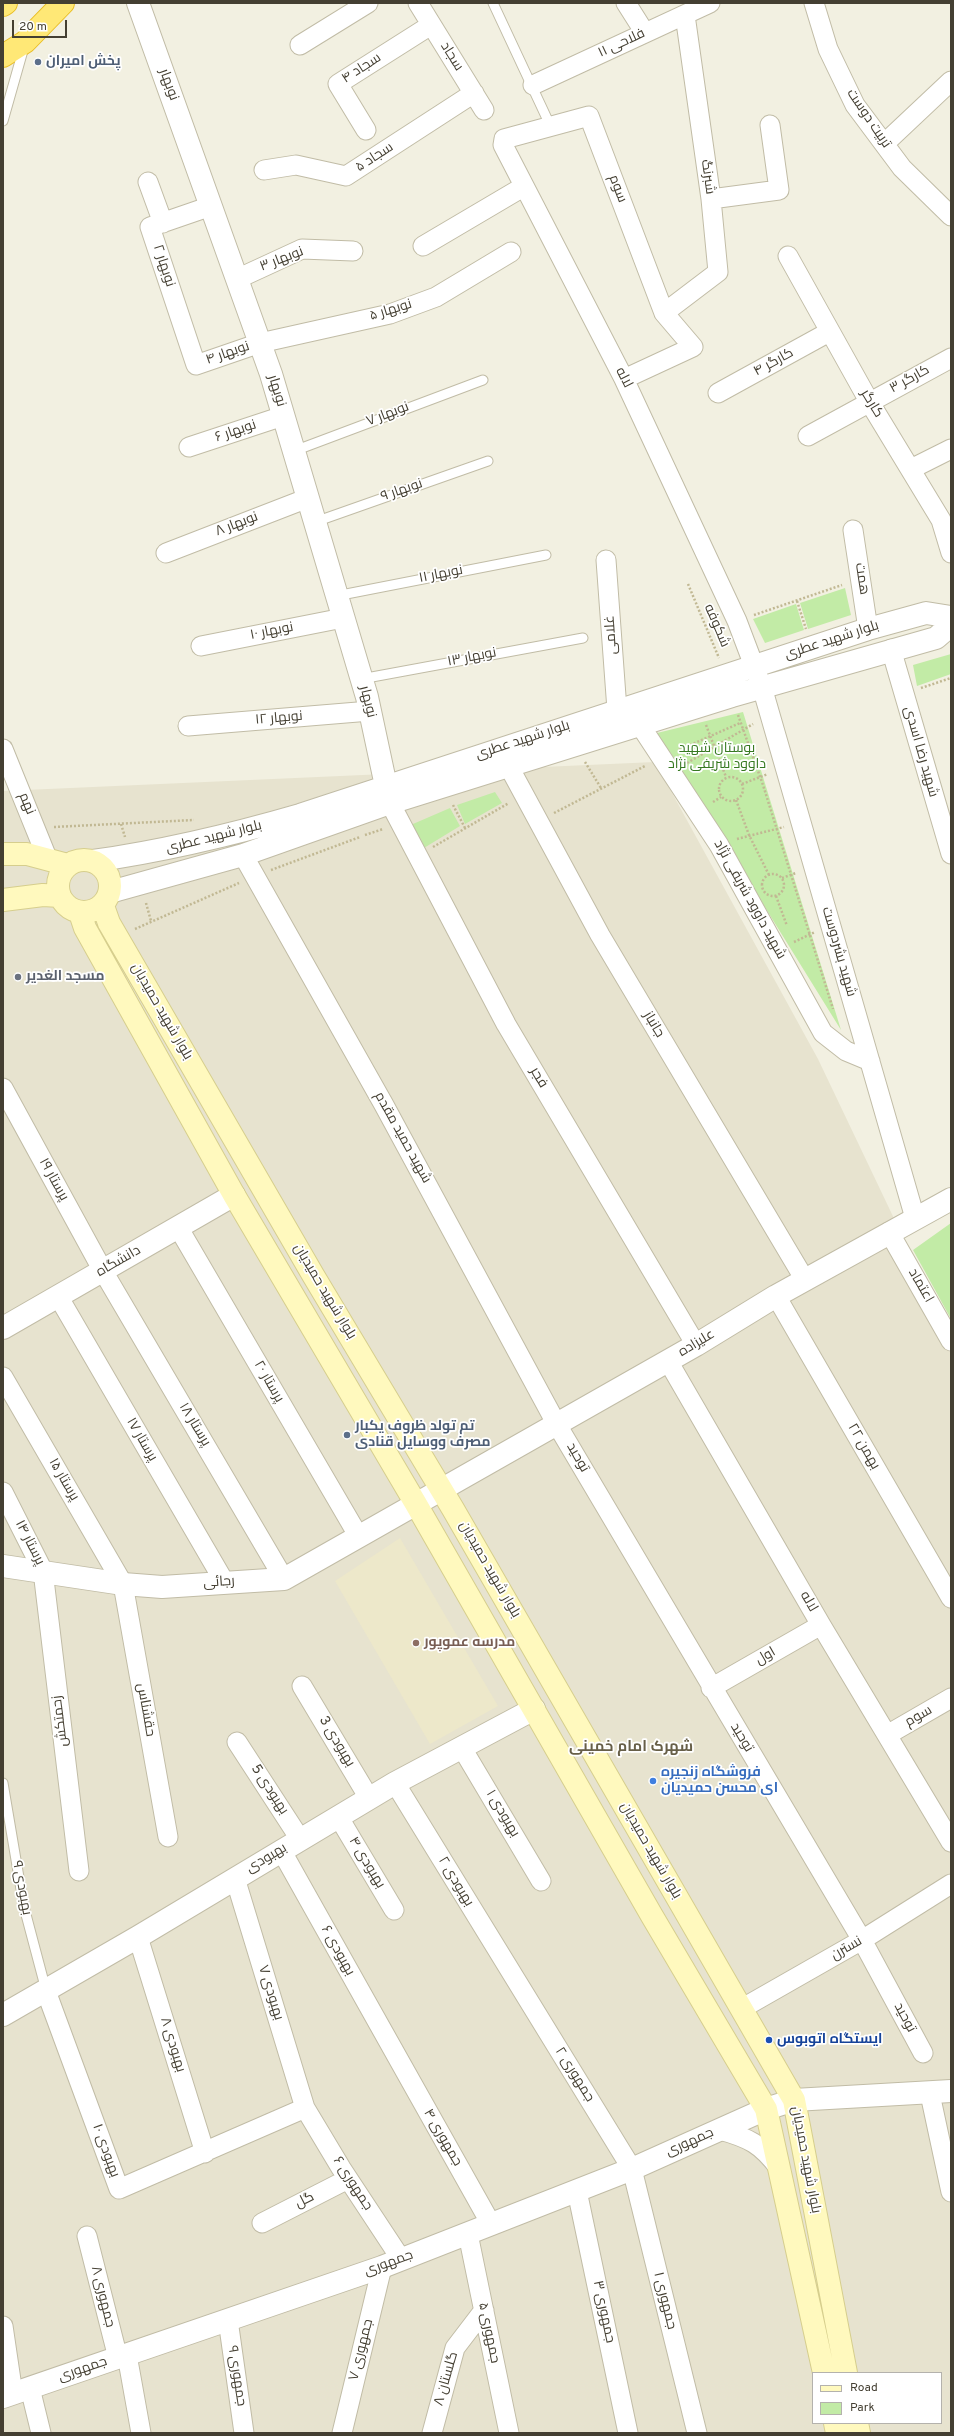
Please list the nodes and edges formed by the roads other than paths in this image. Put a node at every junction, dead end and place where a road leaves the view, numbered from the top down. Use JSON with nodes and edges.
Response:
{"nodes":[{"id":1,"x":6,"y":3,"type":"edge"},
{"id":2,"x":63,"y":3,"type":"edge"},
{"id":3,"x":138,"y":3,"type":"edge"},
{"id":4,"x":368,"y":3,"type":"edge"},
{"id":5,"x":418,"y":3,"type":"edge"},
{"id":6,"x":493,"y":3,"type":"edge"},
{"id":7,"x":626,"y":3,"type":"edge"},
{"id":8,"x":710,"y":3,"type":"edge"},
{"id":9,"x":814,"y":3,"type":"edge"},
{"id":10,"x":3,"y":5,"type":"edge"},
{"id":11,"x":685,"y":15,"type":"junction"},
{"id":12,"x":432,"y":25,"type":"junction"},
{"id":13,"x":645,"y":33,"type":"junction"},
{"id":14,"x":25,"y":42,"type":"junction"},
{"id":15,"x":300,"y":45,"type":"dead end"},
{"id":16,"x":3,"y":56,"type":"edge"},
{"id":17,"x":951,"y":81,"type":"edge"},
{"id":18,"x":533,"y":85,"type":"junction"},
{"id":19,"x":474,"y":93,"type":"junction"},
{"id":20,"x":484,"y":110,"type":"dead end"},
{"id":21,"x":3,"y":121,"type":"edge"},
{"id":22,"x":550,"y":125,"type":"junction"},
{"id":23,"x":770,"y":125,"type":"dead end"},
{"id":24,"x":366,"y":130,"type":"dead end"},
{"id":25,"x":884,"y":144,"type":"junction"},
{"id":26,"x":264,"y":170,"type":"dead end"},
{"id":27,"x":148,"y":182,"type":"dead end"},
{"id":28,"x":523,"y":187,"type":"junction"},
{"id":29,"x":710,"y":199,"type":"junction"},
{"id":30,"x":211,"y":206,"type":"junction"},
{"id":31,"x":951,"y":216,"type":"edge"},
{"id":32,"x":163,"y":223,"type":"junction"},
{"id":33,"x":423,"y":246,"type":"dead end"},
{"id":34,"x":353,"y":251,"type":"dead end"},
{"id":35,"x":511,"y":252,"type":"dead end"},
{"id":36,"x":788,"y":256,"type":"dead end"},
{"id":37,"x":237,"y":278,"type":"junction"},
{"id":38,"x":664,"y":314,"type":"junction"},
{"id":39,"x":829,"y":332,"type":"junction"},
{"id":40,"x":260,"y":343,"type":"junction"},
{"id":41,"x":951,"y":358,"type":"edge"},
{"id":42,"x":196,"y":366,"type":"joint"},
{"id":43,"x":624,"y":379,"type":"junction"},
{"id":44,"x":483,"y":380,"type":"dead end"},
{"id":45,"x":718,"y":393,"type":"dead end"},
{"id":46,"x":870,"y":403,"type":"junction"},
{"id":47,"x":283,"y":416,"type":"junction"},
{"id":48,"x":808,"y":436,"type":"dead end"},
{"id":49,"x":189,"y":447,"type":"dead end"},
{"id":50,"x":951,"y":448,"type":"edge"},
{"id":51,"x":294,"y":451,"type":"junction"},
{"id":52,"x":488,"y":461,"type":"dead end"},
{"id":53,"x":911,"y":469,"type":"junction"},
{"id":54,"x":308,"y":498,"type":"junction"},
{"id":55,"x":315,"y":522,"type":"junction"},
{"id":56,"x":853,"y":530,"type":"dead end"},
{"id":57,"x":166,"y":553,"type":"dead end"},
{"id":58,"x":951,"y":553,"type":"edge"},
{"id":59,"x":546,"y":555,"type":"dead end"},
{"id":60,"x":606,"y":560,"type":"dead end"},
{"id":61,"x":336,"y":596,"type":"junction"},
{"id":62,"x":951,"y":617,"type":"edge"},
{"id":63,"x":343,"y":618,"type":"junction"},
{"id":64,"x":951,"y":625,"type":"edge"},
{"id":65,"x":868,"y":629,"type":"junction"},
{"id":66,"x":583,"y":638,"type":"dead end"},
{"id":67,"x":201,"y":646,"type":"dead end"},
{"id":68,"x":891,"y":649,"type":"junction"},
{"id":69,"x":751,"y":658,"type":"junction"},
{"id":70,"x":361,"y":679,"type":"junction"},
{"id":71,"x":762,"y":687,"type":"junction"},
{"id":72,"x":617,"y":710,"type":"junction"},
{"id":73,"x":370,"y":711,"type":"junction"},
{"id":74,"x":640,"y":725,"type":"junction"},
{"id":75,"x":188,"y":726,"type":"dead end"},
{"id":76,"x":3,"y":749,"type":"edge"},
{"id":77,"x":508,"y":765,"type":"junction"},
{"id":78,"x":387,"y":795,"type":"junction"},
{"id":79,"x":3,"y":854,"type":"edge"},
{"id":80,"x":951,"y":854,"type":"edge"},
{"id":81,"x":243,"y":855,"type":"junction"},
{"id":82,"x":93,"y":861,"type":"junction"},
{"id":83,"x":58,"y":862,"type":"junction"},
{"id":84,"x":60,"y":896,"type":"junction"},
{"id":85,"x":106,"y":899,"type":"junction"},
{"id":86,"x":3,"y":900,"type":"edge"},
{"id":87,"x":80,"y":913,"type":"junction"},
{"id":88,"x":870,"y":1061,"type":"junction"},
{"id":89,"x":3,"y":1088,"type":"edge"},
{"id":90,"x":234,"y":1195,"type":"junction"},
{"id":91,"x":951,"y":1199,"type":"edge"},
{"id":92,"x":915,"y":1218,"type":"junction"},
{"id":93,"x":178,"y":1227,"type":"junction"},
{"id":94,"x":889,"y":1232,"type":"junction"},
{"id":95,"x":103,"y":1271,"type":"junction"},
{"id":96,"x":313,"y":1275,"type":"junction"},
{"id":97,"x":805,"y":1280,"type":"junction"},
{"id":98,"x":290,"y":1290,"type":"junction"},
{"id":99,"x":58,"y":1296,"type":"junction"},
{"id":100,"x":776,"y":1296,"type":"junction"},
{"id":101,"x":3,"y":1328,"type":"edge"},
{"id":102,"x":951,"y":1341,"type":"edge"},
{"id":103,"x":696,"y":1346,"type":"junction"},
{"id":104,"x":668,"y":1361,"type":"junction"},
{"id":105,"x":3,"y":1377,"type":"edge"},
{"id":106,"x":556,"y":1423,"type":"junction"},
{"id":107,"x":442,"y":1489,"type":"junction"},
{"id":108,"x":3,"y":1492,"type":"edge"},
{"id":109,"x":416,"y":1504,"type":"junction"},
{"id":110,"x":359,"y":1537,"type":"junction"},
{"id":111,"x":3,"y":1566,"type":"edge"},
{"id":112,"x":43,"y":1571,"type":"junction"},
{"id":113,"x":284,"y":1579,"type":"junction"},
{"id":114,"x":225,"y":1583,"type":"junction"},
{"id":115,"x":123,"y":1584,"type":"junction"},
{"id":116,"x":951,"y":1598,"type":"edge"},
{"id":117,"x":821,"y":1625,"type":"junction"},
{"id":118,"x":302,"y":1686,"type":"dead end"},
{"id":119,"x":712,"y":1688,"type":"junction"},
{"id":120,"x":561,"y":1695,"type":"junction"},
{"id":121,"x":951,"y":1698,"type":"edge"},
{"id":122,"x":534,"y":1709,"type":"junction"},
{"id":123,"x":887,"y":1735,"type":"junction"},
{"id":124,"x":237,"y":1742,"type":"dead end"},
{"id":125,"x":462,"y":1748,"type":"junction"},
{"id":126,"x":395,"y":1782,"type":"junction"},
{"id":127,"x":3,"y":1783,"type":"edge"},
{"id":128,"x":369,"y":1798,"type":"junction"},
{"id":129,"x":338,"y":1816,"type":"junction"},
{"id":130,"x":168,"y":1837,"type":"dead end"},
{"id":131,"x":300,"y":1839,"type":"junction"},
{"id":132,"x":951,"y":1842,"type":"edge"},
{"id":133,"x":281,"y":1850,"type":"junction"},
{"id":134,"x":79,"y":1871,"type":"dead end"},
{"id":135,"x":235,"y":1878,"type":"junction"},
{"id":136,"x":541,"y":1881,"type":"dead end"},
{"id":137,"x":951,"y":1884,"type":"edge"},
{"id":138,"x":677,"y":1899,"type":"junction"},
{"id":139,"x":394,"y":1910,"type":"dead end"},
{"id":140,"x":652,"y":1916,"type":"junction"},
{"id":141,"x":138,"y":1937,"type":"junction"},
{"id":142,"x":862,"y":1940,"type":"junction"},
{"id":143,"x":516,"y":1981,"type":"joint"},
{"id":144,"x":46,"y":1991,"type":"junction"},
{"id":145,"x":741,"y":2009,"type":"junction"},
{"id":146,"x":3,"y":2015,"type":"edge"},
{"id":147,"x":393,"y":2051,"type":"joint"},
{"id":148,"x":923,"y":2054,"type":"dead end"},
{"id":149,"x":951,"y":2091,"type":"edge"},
{"id":150,"x":930,"y":2094,"type":"junction"},
{"id":151,"x":794,"y":2100,"type":"junction"},
{"id":152,"x":305,"y":2108,"type":"junction"},
{"id":153,"x":766,"y":2109,"type":"junction"},
{"id":154,"x":720,"y":2130,"type":"junction"},
{"id":155,"x":205,"y":2153,"type":"junction"},
{"id":156,"x":780,"y":2168,"type":"junction"},
{"id":157,"x":632,"y":2169,"type":"junction"},
{"id":158,"x":348,"y":2179,"type":"junction"},
{"id":159,"x":577,"y":2191,"type":"junction"},
{"id":160,"x":951,"y":2192,"type":"edge"},
{"id":161,"x":262,"y":2223,"type":"dead end"},
{"id":162,"x":491,"y":2224,"type":"junction"},
{"id":163,"x":468,"y":2234,"type":"junction"},
{"id":164,"x":87,"y":2236,"type":"dead end"},
{"id":165,"x":392,"y":2263,"type":"junction"},
{"id":166,"x":484,"y":2310,"type":"junction"},
{"id":167,"x":228,"y":2320,"type":"junction"},
{"id":168,"x":3,"y":2326,"type":"edge"},
{"id":169,"x":827,"y":2334,"type":"junction"},
{"id":170,"x":122,"y":2356,"type":"junction"},
{"id":171,"x":824,"y":2372,"type":"edge"},
{"id":172,"x":846,"y":2372,"type":"edge"},
{"id":173,"x":15,"y":2393,"type":"edge"},
{"id":174,"x":42,"y":2433,"type":"edge"},
{"id":175,"x":142,"y":2433,"type":"edge"},
{"id":176,"x":244,"y":2433,"type":"edge"},
{"id":177,"x":342,"y":2433,"type":"edge"},
{"id":178,"x":432,"y":2433,"type":"edge"},
{"id":179,"x":509,"y":2433,"type":"edge"},
{"id":180,"x":628,"y":2433,"type":"edge"},
{"id":181,"x":697,"y":2433,"type":"edge"}],
"edges":[{"from":1,"to":10,"type":"highway"},
{"from":2,"to":14,"type":"highway"},
{"from":3,"to":30,"type":"street","name":"نوبهار"},
{"from":4,"to":15,"type":"street"},
{"from":5,"to":12,"type":"street","name":"سجاد"},
{"from":6,"to":18,"type":"lane"},
{"from":7,"to":13,"type":"street"},
{"from":8,"to":11,"type":"street","name":"فلاحی ۱۱"},
{"from":9,"to":25,"type":"street","name":"تربیت دوست"},
{"from":11,"to":13,"type":"street","name":"فلاحی ۱۱"},
{"from":11,"to":29,"type":"street","name":"شبرنگ"},
{"from":12,"to":19,"type":"street","name":"سجاد"},
{"from":12,"to":24,"type":"street","name":"سجاد ۴"},
{"from":13,"to":18,"type":"street","name":"فلاحی ۱۱"},
{"from":14,"to":16,"type":"highway"},
{"from":14,"to":21,"type":"lane"},
{"from":17,"to":25,"type":"street"},
{"from":18,"to":22,"type":"lane"},
{"from":19,"to":20,"type":"street","name":"سجاد"},
{"from":19,"to":26,"type":"street","name":"سجاد ۵"},
{"from":22,"to":28,"type":"street","name":"لاله"},
{"from":22,"to":38,"type":"street","name":"سوم"},
{"from":23,"to":29,"type":"street"},
{"from":25,"to":31,"type":"street","name":"تربیت دوست"},
{"from":27,"to":32,"type":"street"},
{"from":28,"to":33,"type":"street"},
{"from":28,"to":43,"type":"street","name":"لاله"},
{"from":29,"to":38,"type":"street","name":"شبرنگ"},
{"from":30,"to":32,"type":"street","name":"نوبهار ۲"},
{"from":30,"to":37,"type":"street","name":"نوبهار"},
{"from":32,"to":42,"type":"street","name":"نوبهار ۲"},
{"from":34,"to":37,"type":"street","name":"نوبهار ۳"},
{"from":35,"to":40,"type":"street","name":"نوبهار ۵"},
{"from":36,"to":39,"type":"street","name":"کارگر"},
{"from":37,"to":40,"type":"street","name":"نوبهار"},
{"from":38,"to":43,"type":"street","name":"سوم"},
{"from":39,"to":45,"type":"street","name":"کارگر ۴"},
{"from":39,"to":46,"type":"street","name":"کارگر"},
{"from":40,"to":42,"type":"street","name":"نوبهار ۴"},
{"from":40,"to":47,"type":"street","name":"نوبهار"},
{"from":41,"to":46,"type":"street","name":"کارگر ۳"},
{"from":43,"to":69,"type":"street","name":"لاله"},
{"from":44,"to":51,"type":"lane","name":"نوبهار ۷"},
{"from":46,"to":48,"type":"street","name":"کارگر ۳"},
{"from":46,"to":53,"type":"street","name":"کارگر"},
{"from":47,"to":49,"type":"street","name":"نوبهار ۶"},
{"from":47,"to":51,"type":"street","name":"نوبهار"},
{"from":50,"to":53,"type":"street"},
{"from":51,"to":54,"type":"street","name":"نوبهار"},
{"from":52,"to":55,"type":"lane","name":"نوبهار ۹"},
{"from":53,"to":58,"type":"street","name":"کارگر"},
{"from":54,"to":55,"type":"street","name":"نوبهار"},
{"from":54,"to":57,"type":"street","name":"نوبهار ۸"},
{"from":55,"to":61,"type":"street","name":"نوبهار"},
{"from":56,"to":65,"type":"street","name":"همت"},
{"from":59,"to":61,"type":"lane","name":"نوبهار ۱۱"},
{"from":60,"to":72,"type":"street","name":"غلامی"},
{"from":61,"to":63,"type":"street","name":"نوبهار"},
{"from":62,"to":65,"type":"street","name":"بلوار شهید عطری"},
{"from":63,"to":67,"type":"street","name":"نوبهار ۱۰"},
{"from":63,"to":70,"type":"street","name":"نوبهار"},
{"from":64,"to":68,"type":"street","name":"بلوار شهید عطری"},
{"from":65,"to":69,"type":"street","name":"بلوار شهید عطری"},
{"from":66,"to":70,"type":"lane","name":"نوبهار ۱۳"},
{"from":68,"to":71,"type":"street","name":"بلوار شهید عطری"},
{"from":68,"to":80,"type":"street","name":"شهید رضا اسدی"},
{"from":69,"to":71,"type":"street","name":"لاله"},
{"from":69,"to":72,"type":"street","name":"بلوار شهید عطری"},
{"from":70,"to":73,"type":"street","name":"نوبهار"},
{"from":71,"to":74,"type":"street","name":"بلوار شهید عطری"},
{"from":71,"to":88,"type":"street","name":"شهید بشردوست"},
{"from":72,"to":78,"type":"street","name":"بلوار شهید عطری"},
{"from":73,"to":75,"type":"street","name":"نوبهار ۱۲"},
{"from":73,"to":78,"type":"street","name":"نوبهار"},
{"from":74,"to":77,"type":"street","name":"بلوار شهید عطری"},
{"from":74,"to":88,"type":"street","name":"شهید داوود شریفی نژاد"},
{"from":76,"to":83,"type":"street","name":"نهم"},
{"from":77,"to":78,"type":"street","name":"بلوار شهید عطری"},
{"from":77,"to":97,"type":"street","name":"جانباز"},
{"from":78,"to":81,"type":"street","name":"بلوار شهید عطری"},
{"from":78,"to":82,"type":"street","name":"بلوار شهید عطری"},
{"from":78,"to":103,"type":"street","name":"فجر"},
{"from":79,"to":83,"type":"main road"},
{"from":81,"to":85,"type":"street","name":"بلوار شهید عطری"},
{"from":81,"to":106,"type":"street","name":"شهید حمید مقدم"},
{"from":82,"to":83,"type":"main road"},
{"from":82,"to":85,"type":"main road"},
{"from":83,"to":84,"type":"main road"},
{"from":84,"to":86,"type":"main road"},
{"from":84,"to":87,"type":"main road"},
{"from":85,"to":87,"type":"main road"},
{"from":85,"to":96,"type":"main road","name":"بلوار شهید حمیدیان"},
{"from":87,"to":90,"type":"main road","name":"بلوار شهید حمیدیان"},
{"from":88,"to":92,"type":"street","name":"شهید بشردوست"},
{"from":89,"to":95,"type":"street","name":"پرستار ۱۹"},
{"from":90,"to":93,"type":"street","name":"دانشگاه"},
{"from":90,"to":98,"type":"main road","name":"بلوار شهید حمیدیان"},
{"from":91,"to":92,"type":"street","name":"علیزاده"},
{"from":92,"to":94,"type":"street","name":"علیزاده"},
{"from":93,"to":95,"type":"street","name":"دانشگاه"},
{"from":93,"to":110,"type":"street","name":"پرستار ۲۰"},
{"from":94,"to":97,"type":"street","name":"علیزاده"},
{"from":94,"to":102,"type":"street","name":"اعتماد"},
{"from":95,"to":99,"type":"street","name":"دانشگاه"},
{"from":95,"to":113,"type":"street","name":"پرستار ۱۸"},
{"from":96,"to":98,"type":"main road"},
{"from":96,"to":107,"type":"main road","name":"بلوار شهید حمیدیان"},
{"from":97,"to":100,"type":"street","name":"علیزاده"},
{"from":98,"to":109,"type":"main road","name":"بلوار شهید حمیدیان"},
{"from":99,"to":101,"type":"street","name":"دانشگاه"},
{"from":99,"to":114,"type":"street","name":"پرستار ۱۷"},
{"from":100,"to":103,"type":"street","name":"علیزاده"},
{"from":100,"to":116,"type":"street","name":"۲۲ بهمن"},
{"from":103,"to":104,"type":"street","name":"علیزاده"},
{"from":104,"to":106,"type":"street","name":"علیزاده"},
{"from":104,"to":117,"type":"street","name":"لاله"},
{"from":105,"to":115,"type":"street","name":"پرستار ۱۵"},
{"from":106,"to":107,"type":"street","name":"علیزاده"},
{"from":106,"to":119,"type":"street","name":"توحید"},
{"from":107,"to":109,"type":"street","name":"علیزاده"},
{"from":107,"to":120,"type":"main road","name":"بلوار شهید حمیدیان"},
{"from":108,"to":112,"type":"street","name":"پرستار ۱۴"},
{"from":109,"to":110,"type":"street","name":"رجائی"},
{"from":109,"to":122,"type":"main road","name":"بلوار شهید حمیدیان"},
{"from":110,"to":113,"type":"street","name":"رجائی"},
{"from":111,"to":112,"type":"street","name":"رجائی"},
{"from":112,"to":115,"type":"street","name":"رجائی"},
{"from":112,"to":134,"type":"street","name":"زحمتکش"},
{"from":113,"to":114,"type":"street","name":"رجائی"},
{"from":114,"to":115,"type":"street","name":"رجائی"},
{"from":115,"to":130,"type":"street","name":"حقشناس"},
{"from":117,"to":119,"type":"street","name":"اول"},
{"from":117,"to":123,"type":"street","name":"لاله"},
{"from":118,"to":128,"type":"street","name":"بهبودی 3"},
{"from":119,"to":142,"type":"street","name":"توحید"},
{"from":120,"to":122,"type":"main road"},
{"from":120,"to":138,"type":"main road","name":"بلوار شهید حمیدیان"},
{"from":121,"to":123,"type":"street","name":"سوم"},
{"from":122,"to":125,"type":"street","name":"بهبودی"},
{"from":122,"to":140,"type":"main road","name":"بلوار شهید حمیدیان"},
{"from":123,"to":132,"type":"street","name":"لاله"},
{"from":124,"to":131,"type":"street","name":"بهبودی 5"},
{"from":125,"to":126,"type":"street","name":"بهبودی"},
{"from":125,"to":136,"type":"street","name":"بهبودی ۱"},
{"from":126,"to":128,"type":"street","name":"بهبودی"},
{"from":126,"to":143,"type":"street","name":"بهبودی ۲"},
{"from":127,"to":144,"type":"lane","name":"بهبودی ۹"},
{"from":128,"to":129,"type":"street","name":"بهبودی"},
{"from":129,"to":131,"type":"street","name":"بهبودی"},
{"from":129,"to":139,"type":"street","name":"بهبودی ۴"},
{"from":131,"to":133,"type":"street","name":"بهبودی"},
{"from":133,"to":135,"type":"street","name":"بهبودی"},
{"from":133,"to":147,"type":"street","name":"بهبودی ۶"},
{"from":135,"to":141,"type":"street","name":"بهبودی"},
{"from":135,"to":152,"type":"street","name":"بهبودی ۷"},
{"from":137,"to":142,"type":"street","name":"نسترن"},
{"from":138,"to":140,"type":"main road"},
{"from":138,"to":145,"type":"main road","name":"بلوار شهید حمیدیان"},
{"from":140,"to":153,"type":"main road","name":"بلوار شهید حمیدیان"},
{"from":141,"to":144,"type":"street","name":"بهبودی"},
{"from":141,"to":155,"type":"street","name":"بهبودی ۸"},
{"from":142,"to":145,"type":"street","name":"نسترن"},
{"from":142,"to":148,"type":"street","name":"توحید"},
{"from":143,"to":157,"type":"street","name":"جمهوری ۲"},
{"from":144,"to":146,"type":"street","name":"بهبودی"},
{"from":144,"to":155,"type":"street","name":"بهبودی ۱۰"},
{"from":145,"to":151,"type":"main road","name":"بلوار شهید حمیدیان"},
{"from":147,"to":162,"type":"street","name":"جمهوری ۴"},
{"from":149,"to":150,"type":"street"},
{"from":150,"to":151,"type":"street"},
{"from":150,"to":160,"type":"street"},
{"from":151,"to":153,"type":"street","name":"جمهوری"},
{"from":151,"to":169,"type":"main road","name":"بلوار شهید حمیدیان"},
{"from":152,"to":155,"type":"street","name":"بهبودی ۱۰"},
{"from":152,"to":158,"type":"street","name":"جمهوری ۶"},
{"from":153,"to":154,"type":"street","name":"جمهوری"},
{"from":153,"to":156,"type":"main road","name":"بلوار شهید حمیدیان"},
{"from":154,"to":156,"type":"street"},
{"from":154,"to":157,"type":"street","name":"جمهوری"},
{"from":156,"to":169,"type":"main road","name":"بلوار شهید حمیدیان"},
{"from":157,"to":159,"type":"street","name":"جمهوری"},
{"from":157,"to":181,"type":"street","name":"جمهوری ۱"},
{"from":158,"to":161,"type":"street","name":"گل"},
{"from":158,"to":165,"type":"street","name":"جمهوری ۶"},
{"from":159,"to":162,"type":"street","name":"جمهوری"},
{"from":159,"to":180,"type":"street","name":"جمهوری ۳"},
{"from":162,"to":163,"type":"street","name":"جمهوری"},
{"from":163,"to":165,"type":"street","name":"جمهوری"},
{"from":163,"to":166,"type":"street","name":"جمهوری ۵"},
{"from":164,"to":170,"type":"street","name":"جمهوری ۸"},
{"from":165,"to":167,"type":"street","name":"جمهوری"},
{"from":165,"to":177,"type":"street","name":"جمهوری ۷"},
{"from":166,"to":178,"type":"street","name":"گلستان ۸"},
{"from":166,"to":179,"type":"street","name":"جمهوری ۵"},
{"from":167,"to":170,"type":"street","name":"جمهوری"},
{"from":167,"to":176,"type":"street","name":"جمهوری ۹"},
{"from":168,"to":173,"type":"street"},
{"from":169,"to":171,"type":"main road","name":"بلوار شهید حمیدیان"},
{"from":169,"to":172,"type":"main road","name":"بلوار شهید حمیدیان"},
{"from":170,"to":173,"type":"street","name":"جمهوری"},
{"from":170,"to":175,"type":"street","name":"جمهوری ۸"},
{"from":173,"to":174,"type":"street"}]}
